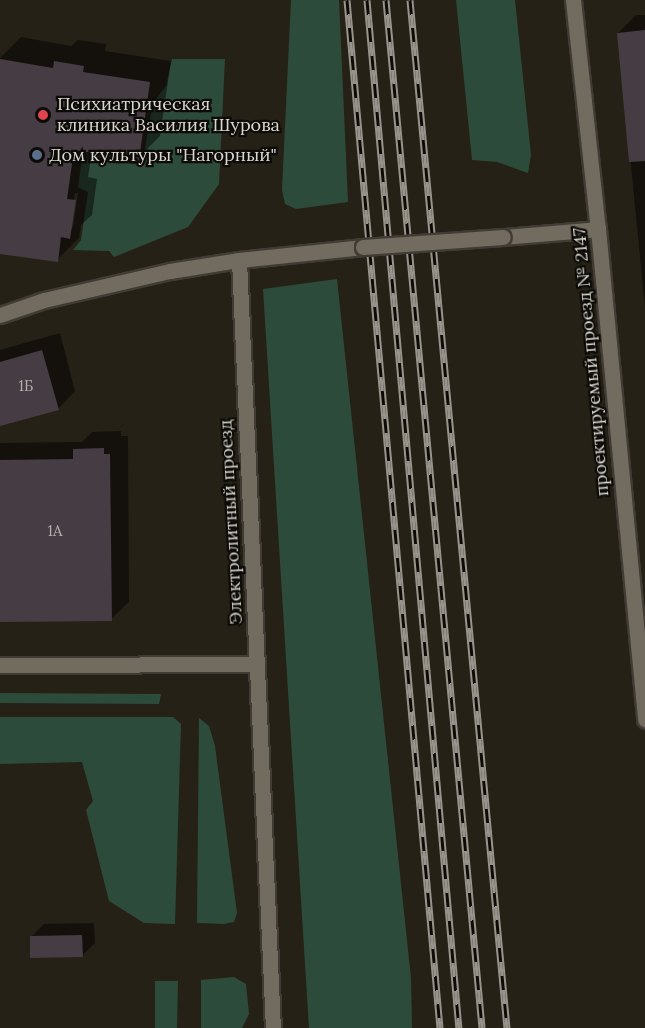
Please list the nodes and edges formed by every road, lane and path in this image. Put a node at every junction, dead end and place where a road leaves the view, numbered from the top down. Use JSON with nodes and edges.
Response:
{"nodes":[{"id":1,"x":573,"y":0,"type":"edge"},
{"id":2,"x":598,"y":229,"type":"junction"},
{"id":3,"x":239,"y":260,"type":"junction"},
{"id":4,"x":0,"y":315,"type":"edge"},
{"id":5,"x":257,"y":664,"type":"junction"},
{"id":6,"x":0,"y":665,"type":"edge"},
{"id":7,"x":645,"y":720,"type":"edge"},
{"id":8,"x":273,"y":1028,"type":"edge"}],
"edges":[{"from":1,"to":2,"type":"street","name":"проектируемый проезд № 2147"},
{"from":2,"to":3,"type":"street","bridge":true},
{"from":2,"to":7,"type":"street","name":"проектируемый проезд № 2147"},
{"from":3,"to":4,"type":"street"},
{"from":3,"to":5,"type":"street","name":"Электролитный проезд"},
{"from":5,"to":6,"type":"street"},
{"from":5,"to":8,"type":"street","name":"Электролитный проезд"}]}
